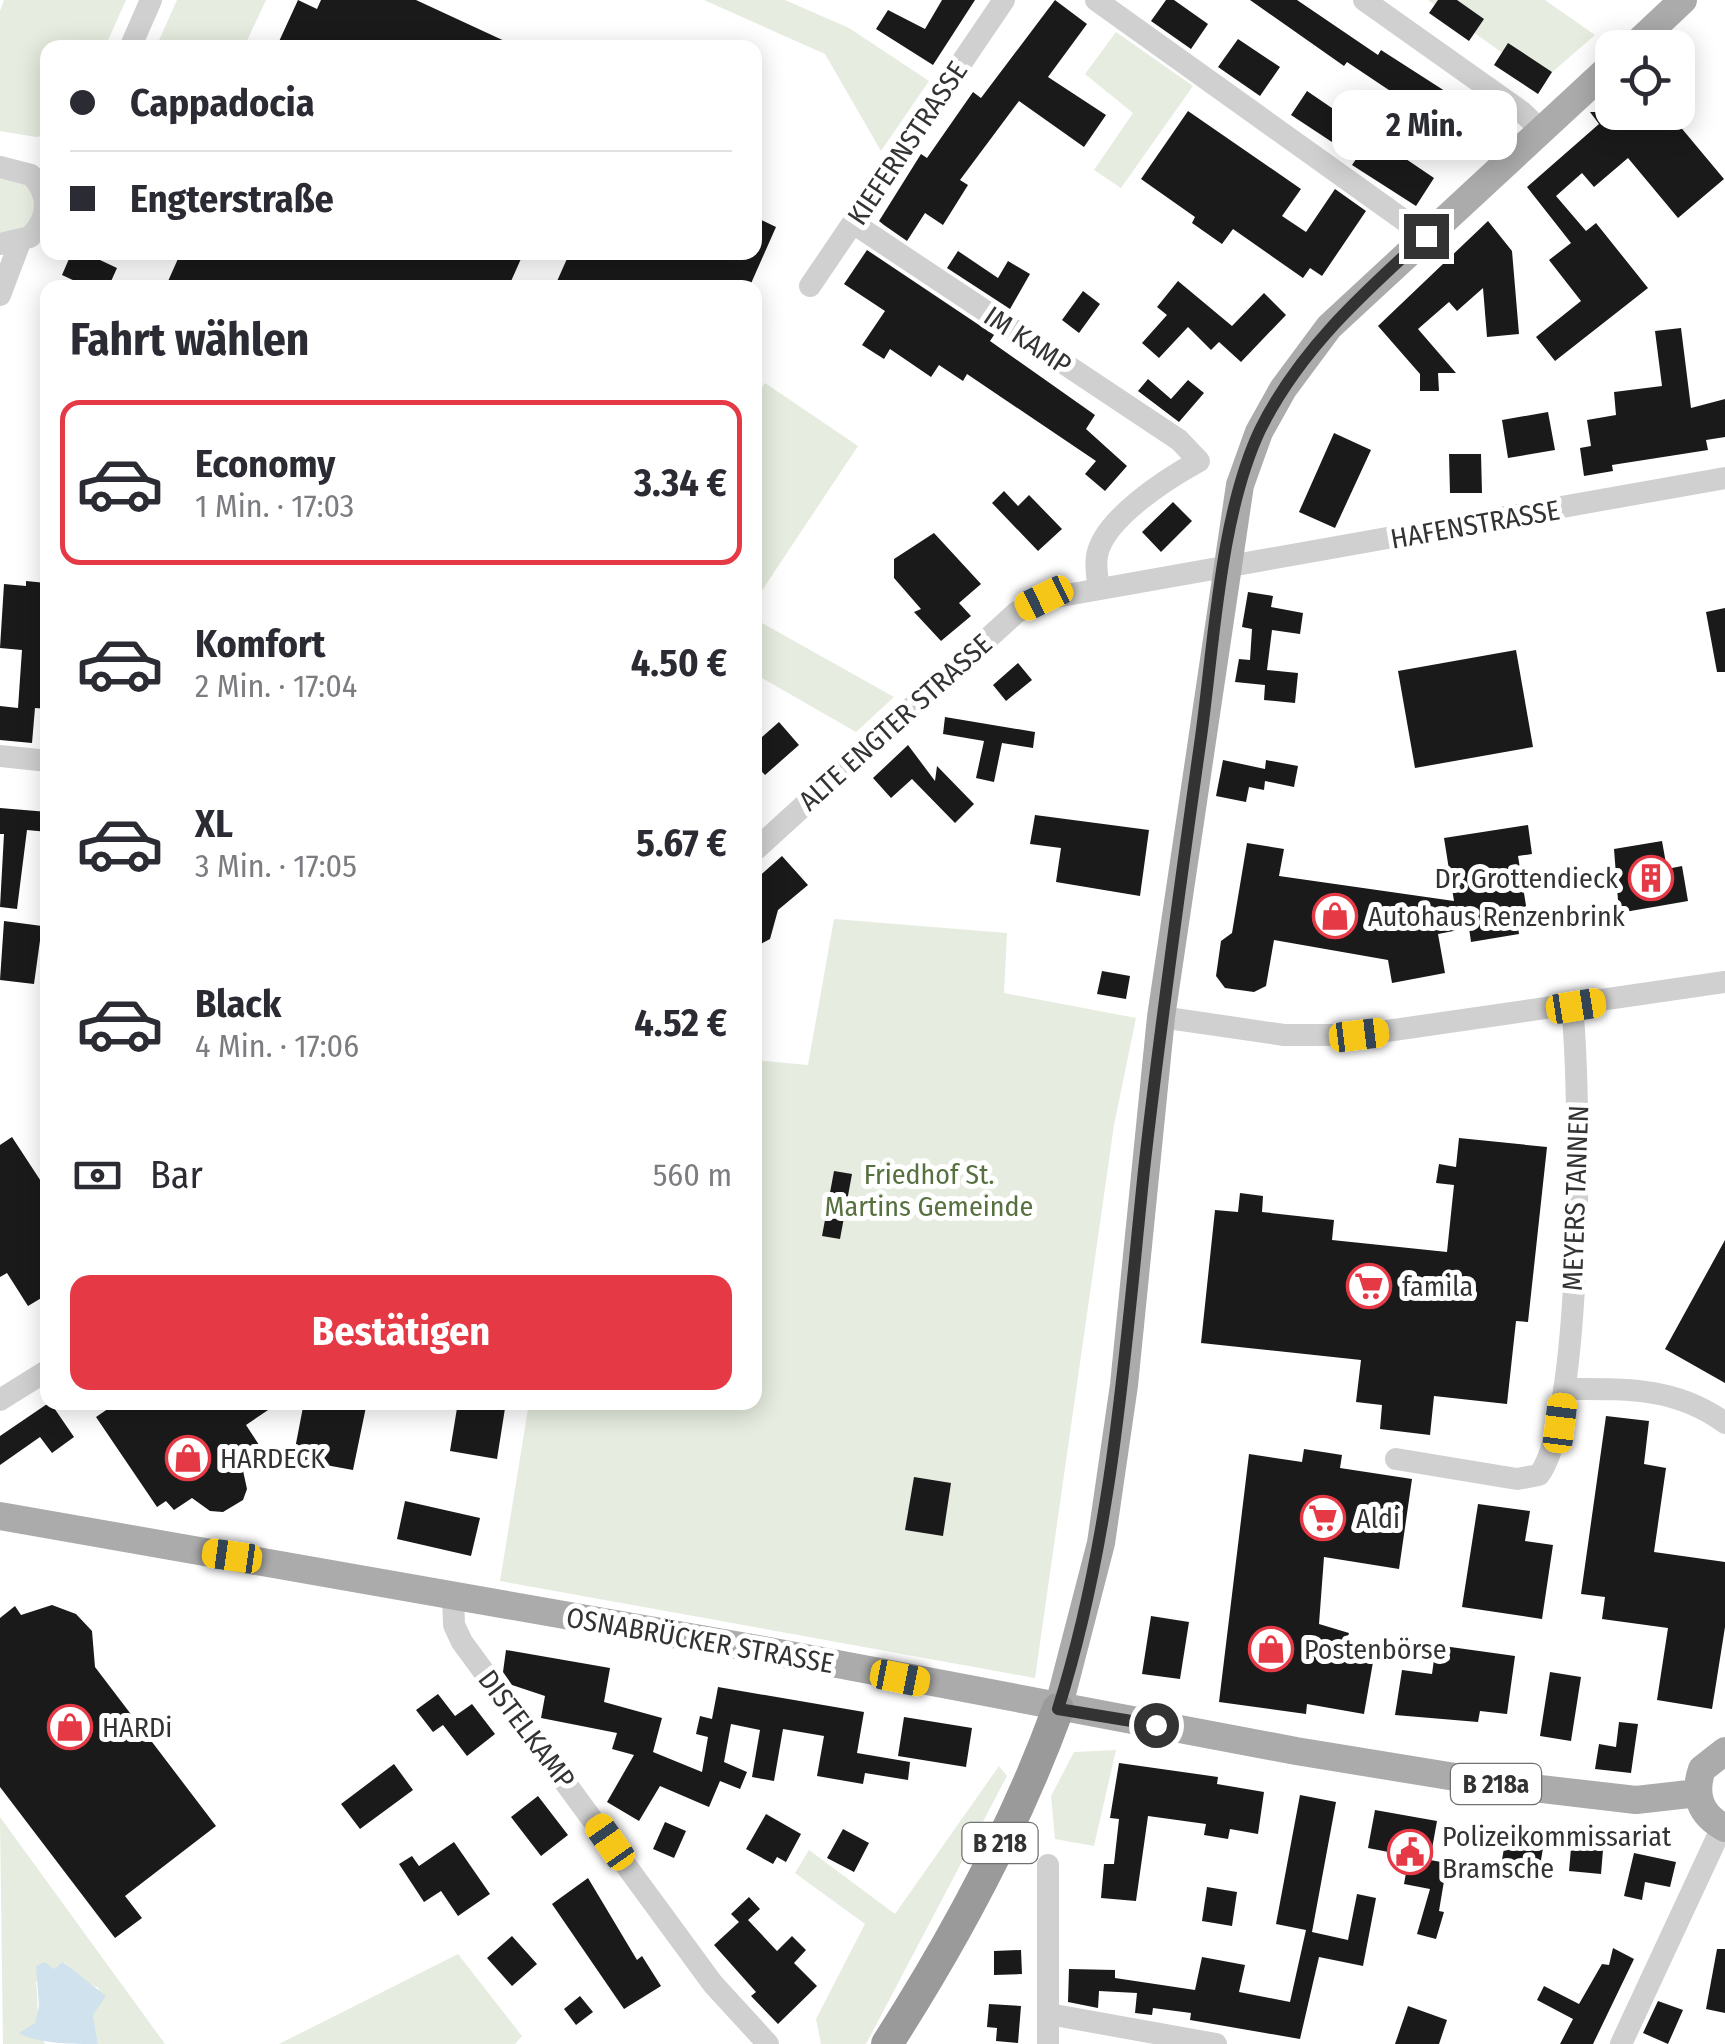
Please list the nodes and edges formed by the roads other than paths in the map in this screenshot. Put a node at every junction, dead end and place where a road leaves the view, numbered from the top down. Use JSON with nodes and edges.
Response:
{"nodes":[{"id":1,"x":151,"y":0,"type":"edge"},
{"id":2,"x":1004,"y":0,"type":"edge"},
{"id":3,"x":1096,"y":0,"type":"edge"},
{"id":4,"x":1364,"y":0,"type":"edge"},
{"id":5,"x":1682,"y":0,"type":"edge"},
{"id":6,"x":1651,"y":30,"type":"edge"},
{"id":7,"x":134,"y":40,"type":"edge"},
{"id":8,"x":1595,"y":82,"type":"edge"},
{"id":9,"x":1542,"y":132,"type":"junction"},
{"id":10,"x":40,"y":165,"type":"edge"},
{"id":11,"x":10,"y":168,"type":"edge"},
{"id":12,"x":40,"y":184,"type":"edge"},
{"id":13,"x":40,"y":223,"type":"edge"},
{"id":14,"x":853,"y":223,"type":"junction"},
{"id":15,"x":1426,"y":236,"type":"junction"},
{"id":16,"x":10,"y":243,"type":"edge"},
{"id":17,"x":810,"y":286,"type":"dead end"},
{"id":18,"x":0,"y":294,"type":"edge"},
{"id":19,"x":1725,"y":478,"type":"edge"},
{"id":20,"x":1226,"y":568,"type":"junction"},
{"id":21,"x":1098,"y":588,"type":"junction"},
{"id":22,"x":0,"y":756,"type":"edge"},
{"id":23,"x":40,"y":760,"type":"edge"},
{"id":24,"x":762,"y":844,"type":"edge"},
{"id":25,"x":1725,"y":982,"type":"edge"},
{"id":26,"x":1572,"y":1007,"type":"junction"},
{"id":27,"x":1160,"y":1018,"type":"junction"},
{"id":28,"x":40,"y":1375,"type":"edge"},
{"id":29,"x":1564,"y":1388,"type":"junction"},
{"id":30,"x":0,"y":1400,"type":"edge"},
{"id":31,"x":1725,"y":1422,"type":"edge"},
{"id":32,"x":1396,"y":1459,"type":"dead end"},
{"id":33,"x":0,"y":1516,"type":"edge"},
{"id":34,"x":453,"y":1594,"type":"junction"},
{"id":35,"x":1058,"y":1709,"type":"junction"},
{"id":36,"x":1725,"y":1750,"type":"edge"},
{"id":37,"x":1698,"y":1793,"type":"junction"},
{"id":38,"x":1723,"y":1827,"type":"edge"},
{"id":39,"x":1048,"y":1865,"type":"dead end"},
{"id":40,"x":1048,"y":2014,"type":"junction"},
{"id":41,"x":768,"y":2044,"type":"edge"},
{"id":42,"x":888,"y":2044,"type":"edge"},
{"id":43,"x":1048,"y":2044,"type":"edge"},
{"id":44,"x":1216,"y":2044,"type":"edge"},
{"id":45,"x":1621,"y":2044,"type":"edge"}],
"edges":[{"from":1,"to":7,"type":"street"},
{"from":2,"to":14,"type":"street","name":"KIEFERNSTRASSE"},
{"from":3,"to":15,"type":"street"},
{"from":4,"to":9,"type":"street"},
{"from":5,"to":6,"type":"main road"},
{"from":8,"to":9,"type":"main road","number":"B 218"},
{"from":9,"to":15,"type":"main road","number":"B 218"},
{"from":10,"to":11,"type":"street"},
{"from":11,"to":12,"type":"street"},
{"from":13,"to":16,"type":"street"},
{"from":14,"to":17,"type":"street","name":"KIEFERNSTRASSE"},
{"from":14,"to":21,"type":"street","name":"IM KAMP"},
{"from":15,"to":20,"type":"main road","number":"B 218"},
{"from":16,"to":18,"type":"street"},
{"from":19,"to":20,"type":"street","name":"HAFENSTRASSE"},
{"from":20,"to":21,"type":"street","name":"ALTE ENGTER STRASSE"},
{"from":20,"to":27,"type":"main road","number":"B 218"},
{"from":21,"to":24,"type":"street","name":"ALTE ENGTER STRASSE"},
{"from":22,"to":23,"type":"street"},
{"from":25,"to":26,"type":"street"},
{"from":26,"to":27,"type":"street"},
{"from":26,"to":29,"type":"street","name":"MEYERS TANNEN"},
{"from":27,"to":35,"type":"main road","number":"B 218"},
{"from":28,"to":30,"type":"street"},
{"from":29,"to":31,"type":"street"},
{"from":29,"to":32,"type":"street","name":"MEYERS TANNEN"},
{"from":33,"to":34,"type":"main road","name":"OSNABRÜCKER STRASSE"},
{"from":34,"to":35,"type":"main road","name":"OSNABRÜCKER STRASSE"},
{"from":34,"to":41,"type":"street","name":"DISTELKAMP"},
{"from":35,"to":37,"type":"main road","name":"OSNABRÜCKER STRASSE","number":"B 218a"},
{"from":35,"to":42,"type":"highway","number":"B 218"},
{"from":36,"to":37,"type":"main road"},
{"from":37,"to":38,"type":"main road"},
{"from":38,"to":45,"type":"street"},
{"from":39,"to":40,"type":"street"},
{"from":40,"to":43,"type":"street"},
{"from":40,"to":44,"type":"street"}]}
